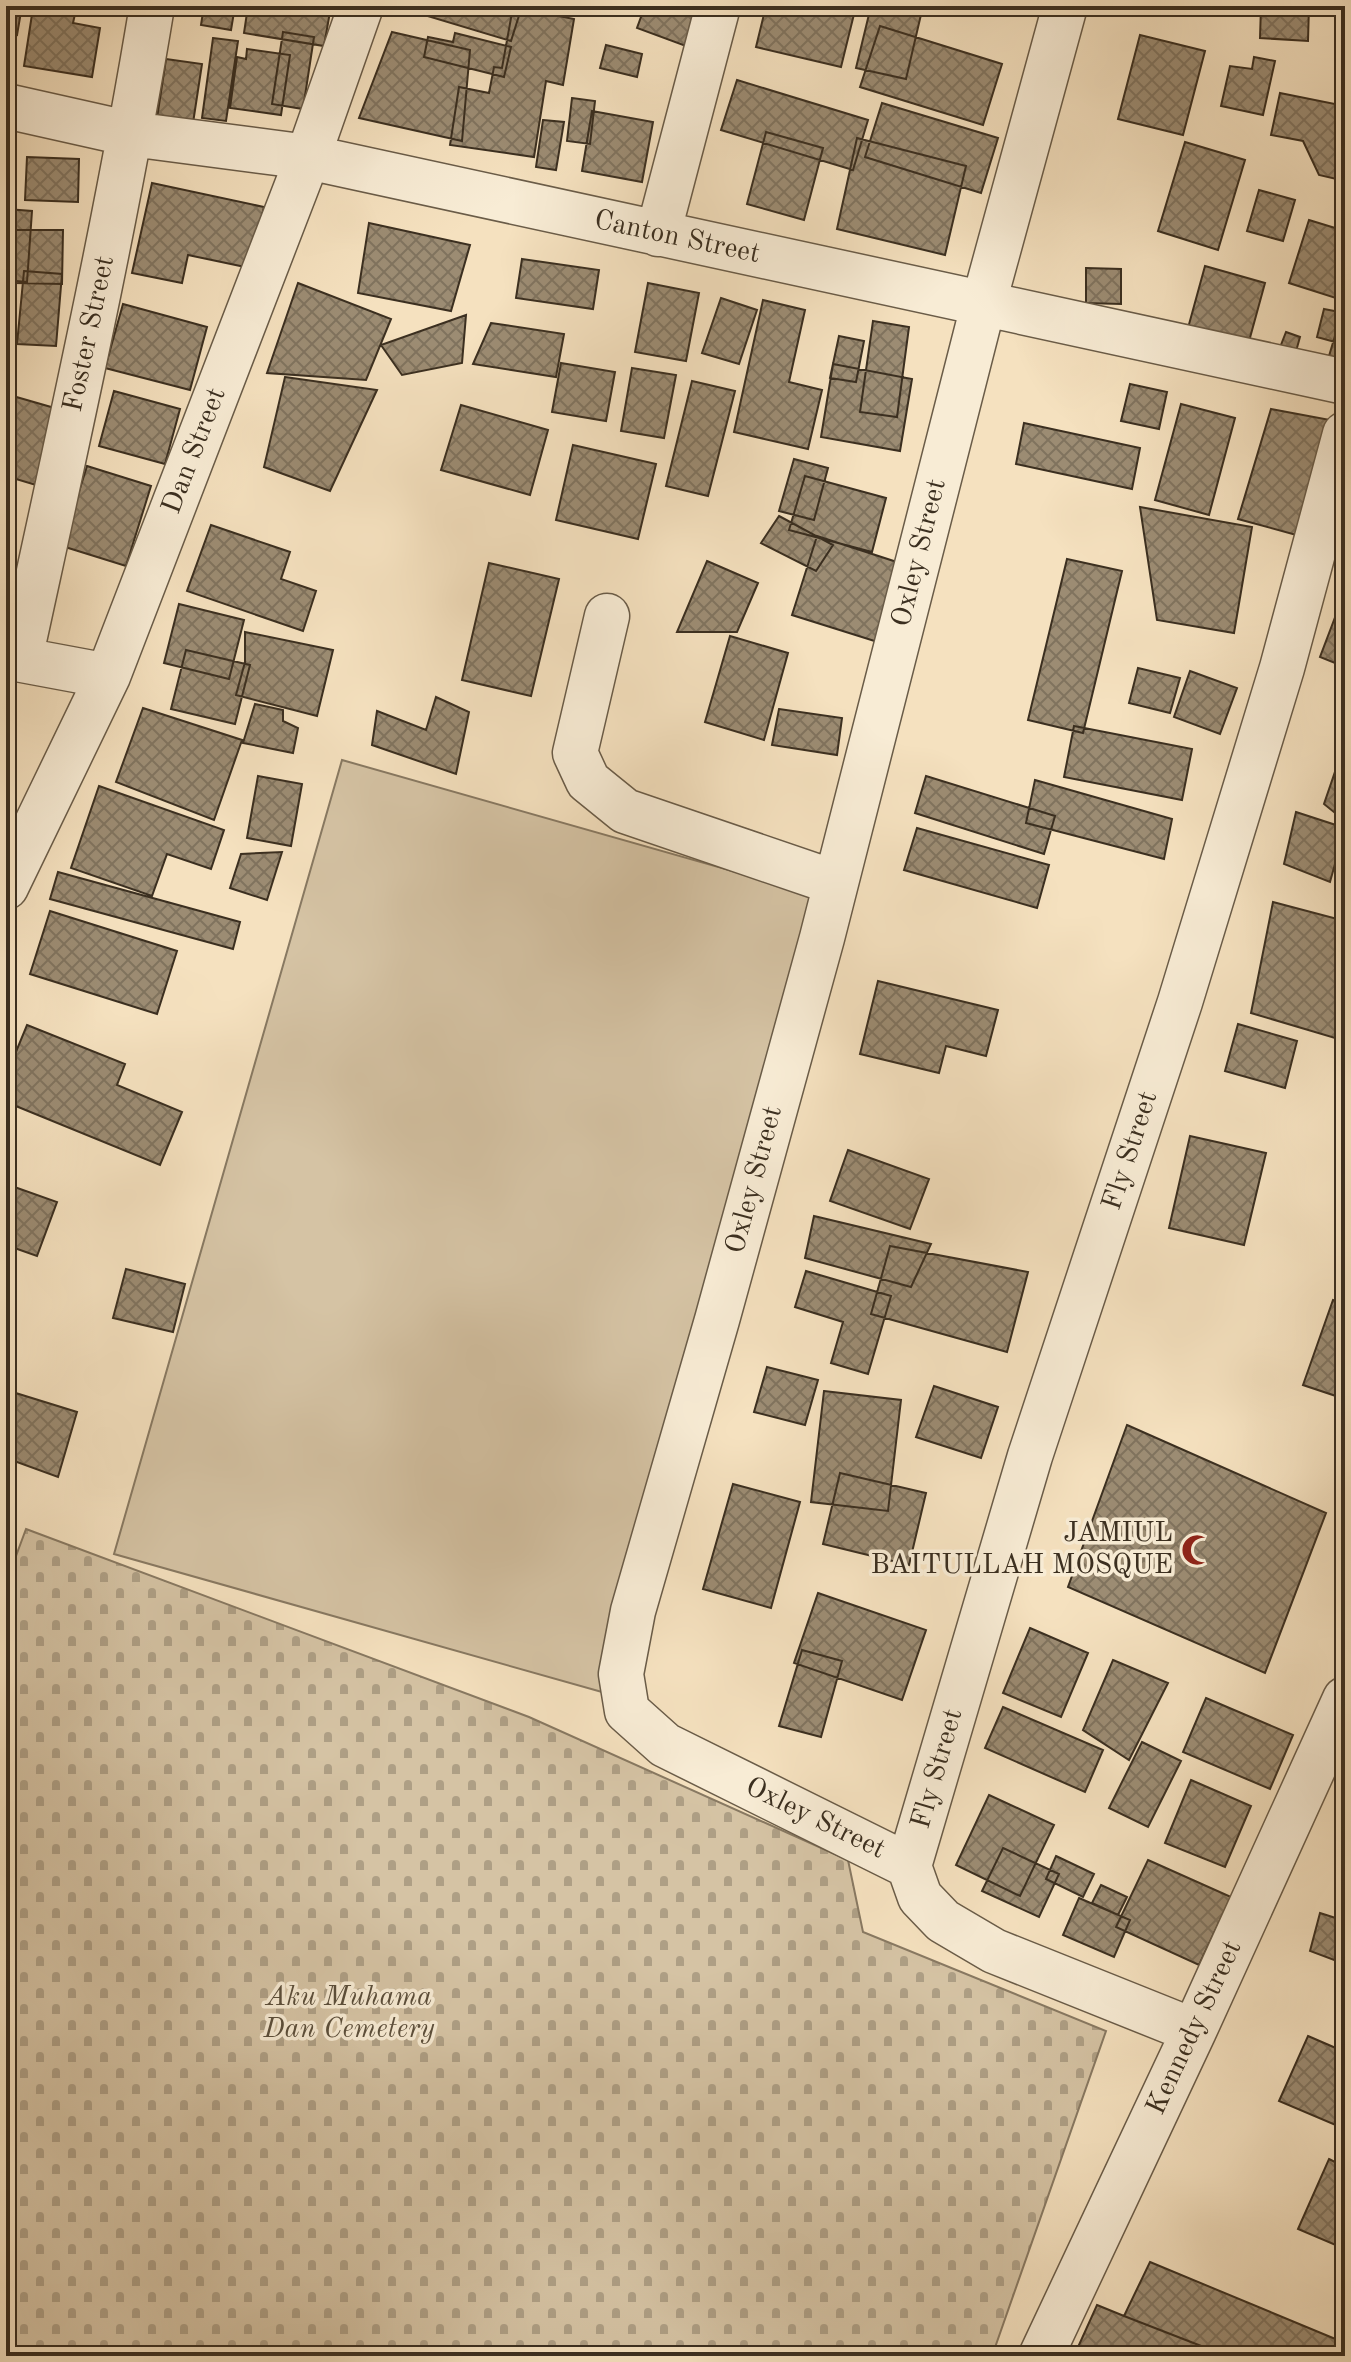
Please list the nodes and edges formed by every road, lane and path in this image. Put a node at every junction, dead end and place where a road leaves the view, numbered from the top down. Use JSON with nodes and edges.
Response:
{"nodes":[{"id":1,"x":152,"y":6,"type":"edge"},
{"id":2,"x":361,"y":6,"type":"edge"},
{"id":3,"x":718,"y":6,"type":"edge"},
{"id":4,"x":1065,"y":6,"type":"edge"},
{"id":5,"x":6,"y":106,"type":"edge"},
{"id":6,"x":131,"y":134,"type":"junction"},
{"id":7,"x":308,"y":157,"type":"junction"},
{"id":8,"x":658,"y":234,"type":"junction"},
{"id":9,"x":984,"y":302,"type":"junction"},
{"id":10,"x":1345,"y":382,"type":"edge"},
{"id":11,"x":1345,"y":434,"type":"edge"},
{"id":12,"x":607,"y":616,"type":"dead end"},
{"id":13,"x":13,"y":658,"type":"edge"},
{"id":14,"x":108,"y":676,"type":"junction"},
{"id":15,"x":836,"y":883,"type":"junction"},
{"id":16,"x":6,"y":887,"type":"edge"},
{"id":17,"x":1345,"y":1699,"type":"edge"},
{"id":18,"x":909,"y":1866,"type":"junction"},
{"id":19,"x":1194,"y":2031,"type":"junction"},
{"id":20,"x":1041,"y":2356,"type":"edge"}],
"edges":[{"from":1,"to":6,"type":"street","name":"Foster Street"},
{"from":2,"to":7,"type":"street","name":"Dan Street"},
{"from":3,"to":8,"type":"street"},
{"from":4,"to":9,"type":"street","name":"Oxley Street"},
{"from":5,"to":6,"type":"street","name":"Canton Street"},
{"from":6,"to":7,"type":"street","name":"Canton Street"},
{"from":6,"to":13,"type":"street","name":"Foster Street"},
{"from":7,"to":8,"type":"street","name":"Canton Street"},
{"from":7,"to":14,"type":"street","name":"Dan Street"},
{"from":8,"to":9,"type":"street","name":"Canton Street"},
{"from":9,"to":10,"type":"street","name":"Canton Street"},
{"from":9,"to":15,"type":"street","name":"Oxley Street"},
{"from":11,"to":18,"type":"street","name":"Fly Street"},
{"from":12,"to":15,"type":"street"},
{"from":13,"to":14,"type":"street"},
{"from":14,"to":16,"type":"street","name":"Dan Street"},
{"from":15,"to":18,"type":"street","name":"Oxley Street"},
{"from":17,"to":19,"type":"street","name":"Kennedy Street"},
{"from":18,"to":19,"type":"street","name":"Oxley Street"},
{"from":19,"to":20,"type":"street","name":"Kennedy Street"}]}
